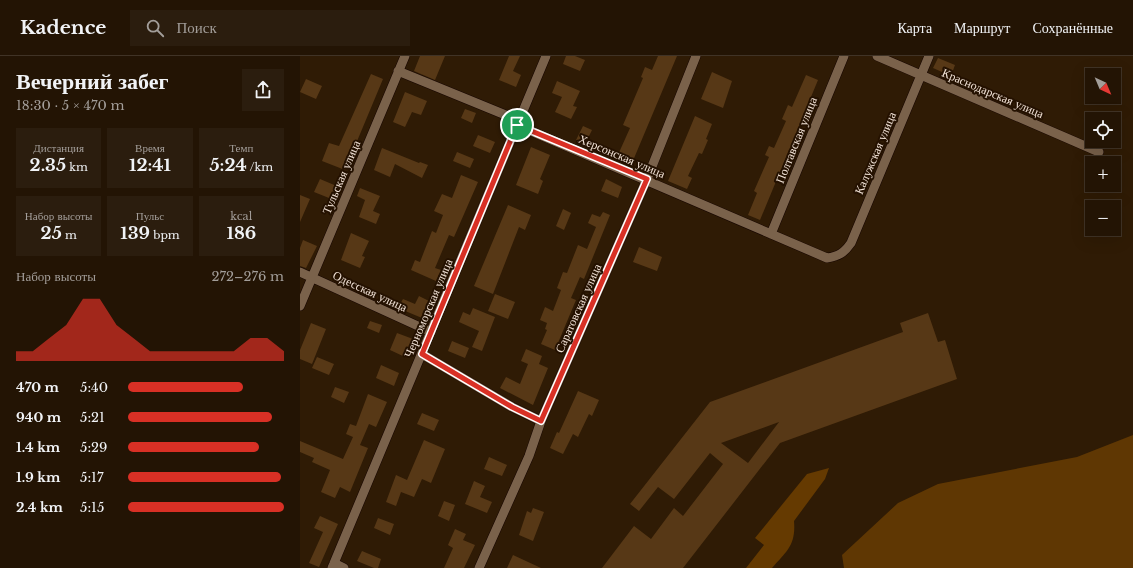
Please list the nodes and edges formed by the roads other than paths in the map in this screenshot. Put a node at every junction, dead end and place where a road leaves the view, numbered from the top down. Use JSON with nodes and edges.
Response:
{"nodes":[{"id":1,"x":404,"y":56,"type":"edge"},
{"id":2,"x":546,"y":56,"type":"edge"},
{"id":3,"x":696,"y":56,"type":"edge"},
{"id":4,"x":844,"y":56,"type":"edge"},
{"id":5,"x":877,"y":56,"type":"edge"},
{"id":6,"x":929,"y":56,"type":"edge"},
{"id":7,"x":398,"y":72,"type":"junction"},
{"id":8,"x":921,"y":74,"type":"junction"},
{"id":9,"x":517,"y":125,"type":"junction"},
{"id":10,"x":1099,"y":152,"type":"dead end"},
{"id":11,"x":647,"y":179,"type":"junction"},
{"id":12,"x":770,"y":234,"type":"junction"},
{"id":13,"x":839,"y":256,"type":"joint"},
{"id":14,"x":300,"y":272,"type":"edge"},
{"id":15,"x":312,"y":277,"type":"junction"},
{"id":16,"x":300,"y":306,"type":"edge"},
{"id":17,"x":431,"y":332,"type":"junction"},
{"id":18,"x":422,"y":354,"type":"junction"},
{"id":19,"x":541,"y":421,"type":"junction"},
{"id":20,"x":333,"y":565,"type":"edge"},
{"id":21,"x":344,"y":568,"type":"edge"},
{"id":22,"x":480,"y":568,"type":"edge"}],
"edges":[{"from":1,"to":7,"type":"street","name":"Тульская улица"},
{"from":2,"to":9,"type":"street","name":"Черноморская улица"},
{"from":3,"to":11,"type":"street","name":"Саратовская улица"},
{"from":4,"to":12,"type":"street","name":"Полтавская улица"},
{"from":5,"to":8,"type":"street","name":"Краснодарская улица"},
{"from":6,"to":8,"type":"street","name":"Калужская улица"},
{"from":7,"to":9,"type":"street","name":"Херсонская улица"},
{"from":7,"to":15,"type":"street","name":"Тульская улица"},
{"from":8,"to":10,"type":"street","name":"Краснодарская улица"},
{"from":8,"to":13,"type":"street","name":"Калужская улица"},
{"from":9,"to":11,"type":"street","name":"Херсонская улица"},
{"from":9,"to":17,"type":"street","name":"Черноморская улица"},
{"from":11,"to":12,"type":"street","name":"Херсонская улица"},
{"from":11,"to":19,"type":"street","name":"Саратовская улица"},
{"from":12,"to":13,"type":"street","name":"Херсонская улица"},
{"from":14,"to":15,"type":"street","name":"Одесская улица"},
{"from":15,"to":16,"type":"street","name":"Тульская улица"},
{"from":15,"to":17,"type":"street","name":"Одесская улица"},
{"from":17,"to":18,"type":"street","name":"Черноморская улица"},
{"from":18,"to":19,"type":"street"},
{"from":18,"to":20,"type":"street","name":"Черноморская улица"},
{"from":19,"to":22,"type":"street","name":"Саратовская улица"},
{"from":20,"to":21,"type":"street"}]}
